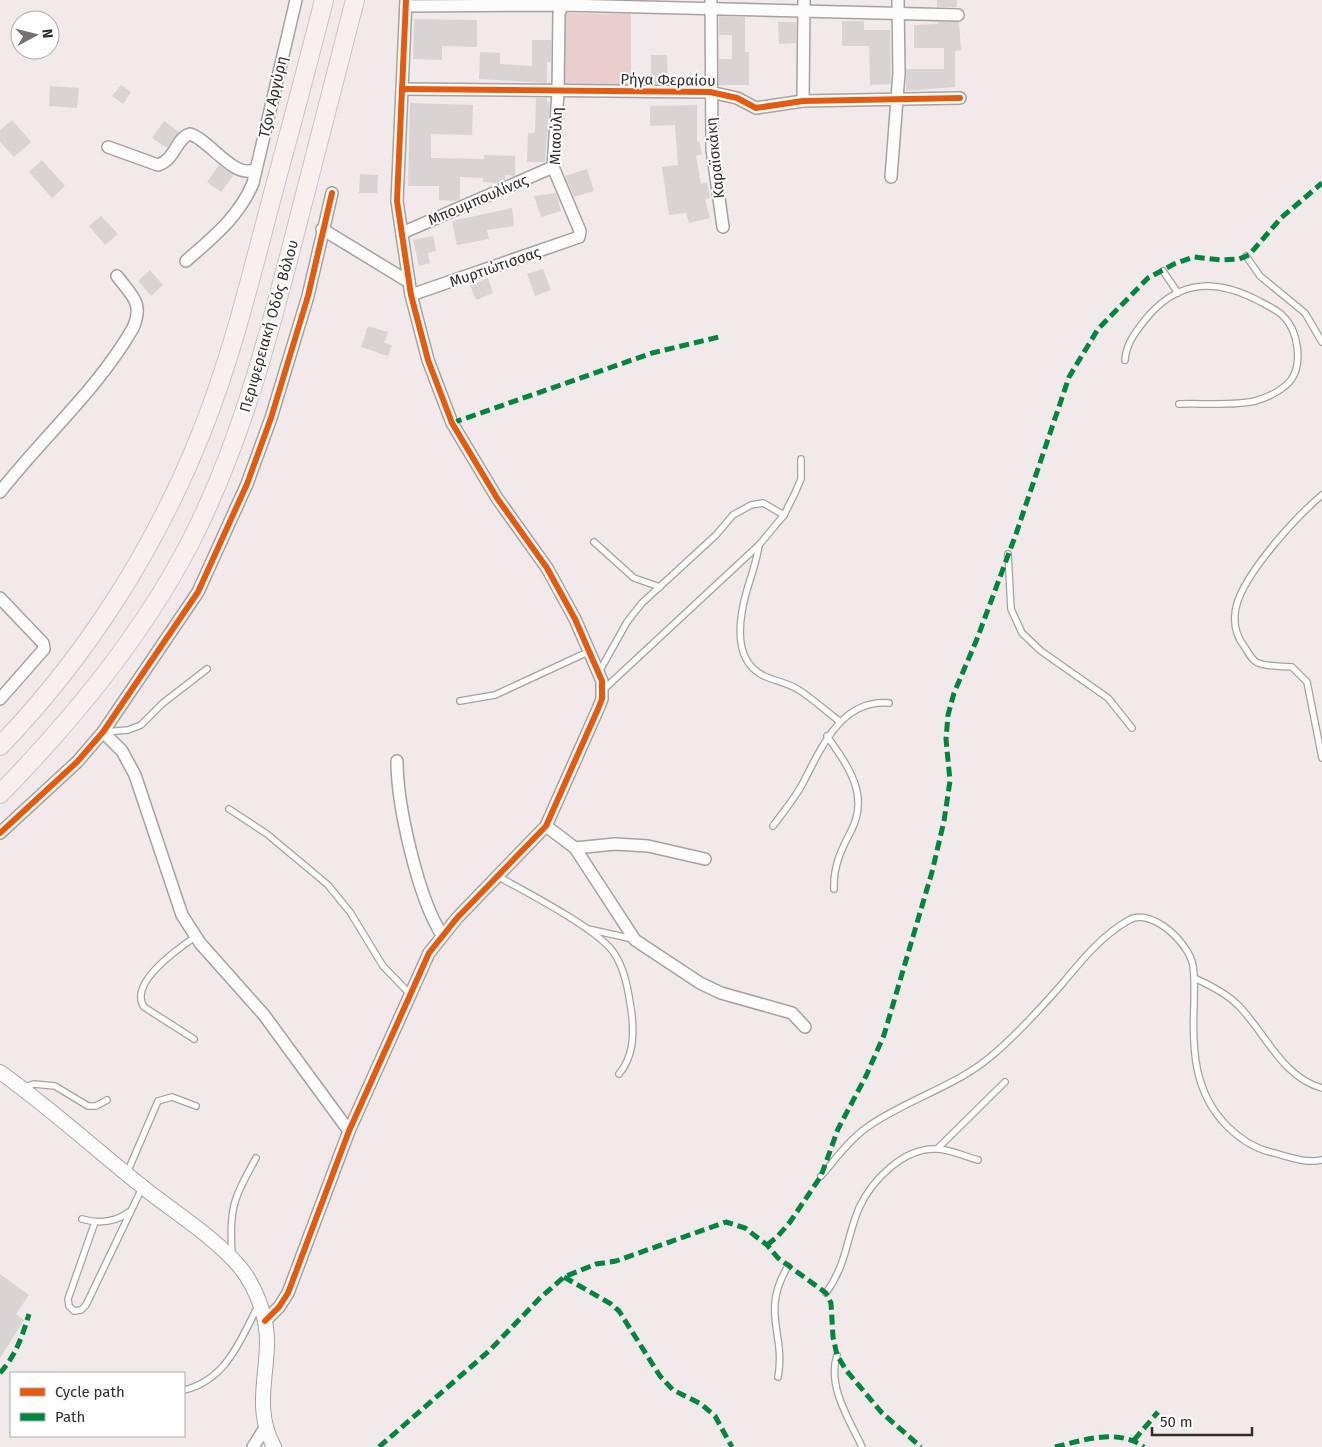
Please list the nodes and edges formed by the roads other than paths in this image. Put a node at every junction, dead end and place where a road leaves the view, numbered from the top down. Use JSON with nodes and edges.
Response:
{"nodes":[{"id":1,"x":296,"y":0,"type":"edge"},
{"id":2,"x":324,"y":0,"type":"edge"},
{"id":3,"x":355,"y":0,"type":"edge"},
{"id":4,"x":898,"y":0,"type":"edge"},
{"id":5,"x":564,"y":2,"type":"edge"},
{"id":6,"x":406,"y":3,"type":"edge"},
{"id":7,"x":711,"y":4,"type":"edge"},
{"id":8,"x":804,"y":6,"type":"edge"},
{"id":9,"x":899,"y":13,"type":"junction"},
{"id":10,"x":958,"y":15,"type":"dead end"},
{"id":11,"x":402,"y":89,"type":"junction"},
{"id":12,"x":558,"y":92,"type":"junction"},
{"id":13,"x":710,"y":92,"type":"junction"},
{"id":14,"x":960,"y":98,"type":"dead end"},
{"id":15,"x":898,"y":99,"type":"junction"},
{"id":16,"x":803,"y":101,"type":"junction"},
{"id":17,"x":108,"y":147,"type":"dead end"},
{"id":18,"x":553,"y":167,"type":"junction"},
{"id":19,"x":256,"y":169,"type":"junction"},
{"id":20,"x":891,"y":177,"type":"dead end"},
{"id":21,"x":332,"y":193,"type":"dead end"},
{"id":22,"x":723,"y":226,"type":"dead end"},
{"id":23,"x":322,"y":229,"type":"junction"},
{"id":24,"x":402,"y":233,"type":"junction"},
{"id":25,"x":579,"y":237,"type":"joint"},
{"id":26,"x":1246,"y":256,"type":"dead end"},
{"id":27,"x":186,"y":261,"type":"dead end"},
{"id":28,"x":1163,"y":270,"type":"dead end"},
{"id":29,"x":117,"y":276,"type":"dead end"},
{"id":30,"x":409,"y":282,"type":"junction"},
{"id":31,"x":1178,"y":293,"type":"junction"},
{"id":32,"x":411,"y":295,"type":"junction"},
{"id":33,"x":1322,"y":342,"type":"edge"},
{"id":34,"x":1125,"y":360,"type":"dead end"},
{"id":35,"x":1179,"y":404,"type":"dead end"},
{"id":36,"x":801,"y":459,"type":"dead end"},
{"id":37,"x":0,"y":492,"type":"edge"},
{"id":38,"x":1322,"y":495,"type":"edge"},
{"id":39,"x":784,"y":515,"type":"junction"},
{"id":40,"x":594,"y":542,"type":"dead end"},
{"id":41,"x":759,"y":545,"type":"junction"},
{"id":42,"x":1008,"y":554,"type":"dead end"},
{"id":43,"x":660,"y":587,"type":"junction"},
{"id":44,"x":0,"y":598,"type":"edge"},
{"id":45,"x":590,"y":652,"type":"junction"},
{"id":46,"x":207,"y":669,"type":"dead end"},
{"id":47,"x":599,"y":673,"type":"junction"},
{"id":48,"x":603,"y":690,"type":"junction"},
{"id":49,"x":0,"y":699,"type":"edge"},
{"id":50,"x":460,"y":701,"type":"dead end"},
{"id":51,"x":889,"y":703,"type":"dead end"},
{"id":52,"x":839,"y":721,"type":"junction"},
{"id":53,"x":1132,"y":728,"type":"dead end"},
{"id":54,"x":104,"y":732,"type":"junction"},
{"id":55,"x":827,"y":736,"type":"junction"},
{"id":56,"x":0,"y":746,"type":"edge"},
{"id":57,"x":1322,"y":758,"type":"edge"},
{"id":58,"x":397,"y":761,"type":"dead end"},
{"id":59,"x":0,"y":794,"type":"edge"},
{"id":60,"x":229,"y":808,"type":"dead end"},
{"id":61,"x":546,"y":826,"type":"junction"},
{"id":62,"x":773,"y":826,"type":"dead end"},
{"id":63,"x":0,"y":834,"type":"edge"},
{"id":64,"x":575,"y":848,"type":"junction"},
{"id":65,"x":705,"y":859,"type":"dead end"},
{"id":66,"x":499,"y":877,"type":"junction"},
{"id":67,"x":834,"y":889,"type":"dead end"},
{"id":68,"x":585,"y":929,"type":"junction"},
{"id":69,"x":442,"y":935,"type":"junction"},
{"id":70,"x":195,"y":937,"type":"junction"},
{"id":71,"x":635,"y":940,"type":"junction"},
{"id":72,"x":1194,"y":978,"type":"junction"},
{"id":73,"x":410,"y":994,"type":"junction"},
{"id":74,"x":805,"y":1027,"type":"dead end"},
{"id":75,"x":194,"y":1039,"type":"dead end"},
{"id":76,"x":0,"y":1063,"type":"edge"},
{"id":77,"x":0,"y":1072,"type":"edge"},
{"id":78,"x":619,"y":1074,"type":"dead end"},
{"id":79,"x":1005,"y":1082,"type":"dead end"},
{"id":80,"x":22,"y":1088,"type":"junction"},
{"id":81,"x":1322,"y":1088,"type":"edge"},
{"id":82,"x":107,"y":1100,"type":"dead end"},
{"id":83,"x":196,"y":1106,"type":"dead end"},
{"id":84,"x":349,"y":1131,"type":"junction"},
{"id":85,"x":938,"y":1148,"type":"junction"},
{"id":86,"x":256,"y":1158,"type":"dead end"},
{"id":87,"x":978,"y":1160,"type":"dead end"},
{"id":88,"x":1322,"y":1160,"type":"edge"},
{"id":89,"x":127,"y":1174,"type":"junction"},
{"id":90,"x":821,"y":1176,"type":"dead end"},
{"id":91,"x":142,"y":1187,"type":"junction"},
{"id":92,"x":131,"y":1211,"type":"junction"},
{"id":93,"x":82,"y":1219,"type":"dead end"},
{"id":94,"x":95,"y":1222,"type":"junction"},
{"id":95,"x":232,"y":1259,"type":"junction"},
{"id":96,"x":788,"y":1266,"type":"dead end"},
{"id":97,"x":826,"y":1293,"type":"dead end"},
{"id":98,"x":260,"y":1302,"type":"junction"},
{"id":99,"x":265,"y":1321,"type":"junction"},
{"id":100,"x":837,"y":1355,"type":"dead end"},
{"id":101,"x":778,"y":1377,"type":"dead end"},
{"id":102,"x":185,"y":1390,"type":"edge"},
{"id":103,"x":265,"y":1428,"type":"junction"},
{"id":104,"x":253,"y":1447,"type":"edge"},
{"id":105,"x":274,"y":1447,"type":"edge"},
{"id":106,"x":862,"y":1447,"type":"edge"}],
"edges":[{"from":1,"to":19,"type":"street","name":"Τζον Αργύρη"},
{"from":2,"to":56,"type":"main road","name":"Περιφερειακή Οδός Βόλου"},
{"from":3,"to":59,"type":"main road","name":"Περιφερειακή Οδός Βόλου"},
{"from":4,"to":9,"type":"street"},
{"from":5,"to":6,"type":"street"},
{"from":5,"to":7,"type":"street"},
{"from":5,"to":12,"type":"street","name":"Μιαούλη"},
{"from":6,"to":11,"type":"street"},
{"from":7,"to":8,"type":"street"},
{"from":7,"to":13,"type":"street","name":"Καραϊσκάκη"},
{"from":8,"to":9,"type":"street"},
{"from":8,"to":16,"type":"street"},
{"from":9,"to":10,"type":"street"},
{"from":9,"to":15,"type":"street"},
{"from":11,"to":12,"type":"street","name":"Ρήγα Φεραίου"},
{"from":11,"to":24,"type":"street"},
{"from":12,"to":13,"type":"street","name":"Ρήγα Φεραίου"},
{"from":12,"to":18,"type":"street","name":"Μιαούλη"},
{"from":13,"to":16,"type":"street","name":"Ρήγα Φεραίου"},
{"from":13,"to":22,"type":"street","name":"Καραϊσκάκη"},
{"from":14,"to":15,"type":"street","name":"Ρήγα Φεραίου"},
{"from":15,"to":16,"type":"street","name":"Ρήγα Φεραίου"},
{"from":15,"to":20,"type":"street"},
{"from":17,"to":19,"type":"street"},
{"from":18,"to":24,"type":"street","name":"Μπουμπουλίνας"},
{"from":18,"to":25,"type":"street","name":"Μιαούλη"},
{"from":19,"to":27,"type":"street","name":"Τζον Αργύρη"},
{"from":21,"to":23,"type":"street"},
{"from":23,"to":30,"type":"street"},
{"from":23,"to":54,"type":"street"},
{"from":24,"to":30,"type":"street"},
{"from":25,"to":32,"type":"street","name":"Μυρτιώτισσας"},
{"from":26,"to":33,"type":"lane"},
{"from":28,"to":31,"type":"lane"},
{"from":29,"to":37,"type":"street"},
{"from":30,"to":32,"type":"street"},
{"from":31,"to":34,"type":"lane"},
{"from":31,"to":35,"type":"lane"},
{"from":32,"to":45,"type":"street"},
{"from":36,"to":39,"type":"lane"},
{"from":38,"to":57,"type":"lane"},
{"from":39,"to":41,"type":"lane"},
{"from":39,"to":43,"type":"lane"},
{"from":40,"to":43,"type":"lane"},
{"from":41,"to":48,"type":"lane"},
{"from":41,"to":52,"type":"lane"},
{"from":42,"to":53,"type":"lane"},
{"from":43,"to":47,"type":"lane"},
{"from":44,"to":49,"type":"street"},
{"from":45,"to":47,"type":"street"},
{"from":45,"to":50,"type":"lane"},
{"from":46,"to":54,"type":"lane"},
{"from":47,"to":48,"type":"street"},
{"from":48,"to":61,"type":"street"},
{"from":51,"to":52,"type":"lane"},
{"from":52,"to":55,"type":"lane"},
{"from":54,"to":63,"type":"street"},
{"from":54,"to":70,"type":"street"},
{"from":55,"to":62,"type":"lane"},
{"from":55,"to":67,"type":"lane"},
{"from":58,"to":69,"type":"street"},
{"from":60,"to":73,"type":"lane"},
{"from":61,"to":64,"type":"street"},
{"from":61,"to":66,"type":"street"},
{"from":64,"to":65,"type":"street"},
{"from":64,"to":71,"type":"street"},
{"from":66,"to":68,"type":"lane"},
{"from":66,"to":69,"type":"street"},
{"from":68,"to":71,"type":"lane"},
{"from":68,"to":78,"type":"lane"},
{"from":69,"to":73,"type":"street"},
{"from":70,"to":75,"type":"lane"},
{"from":70,"to":84,"type":"street"},
{"from":71,"to":74,"type":"street"},
{"from":72,"to":81,"type":"lane"},
{"from":72,"to":88,"type":"lane"},
{"from":72,"to":90,"type":"lane"},
{"from":73,"to":84,"type":"street"},
{"from":76,"to":80,"type":"street"},
{"from":77,"to":80,"type":"street"},
{"from":79,"to":85,"type":"lane"},
{"from":80,"to":82,"type":"lane"},
{"from":80,"to":89,"type":"street"},
{"from":83,"to":89,"type":"lane"},
{"from":84,"to":99,"type":"street"},
{"from":85,"to":87,"type":"lane"},
{"from":85,"to":97,"type":"lane"},
{"from":86,"to":95,"type":"lane"},
{"from":89,"to":91,"type":"street"},
{"from":91,"to":92,"type":"lane"},
{"from":91,"to":95,"type":"street"},
{"from":92,"to":94,"type":"lane"},
{"from":92,"to":94,"type":"lane"},
{"from":93,"to":94,"type":"lane"},
{"from":95,"to":98,"type":"street"},
{"from":96,"to":101,"type":"lane"},
{"from":98,"to":99,"type":"street"},
{"from":98,"to":102,"type":"lane"},
{"from":99,"to":103,"type":"street"},
{"from":100,"to":106,"type":"lane"},
{"from":103,"to":104,"type":"street"},
{"from":103,"to":105,"type":"street"}]}
